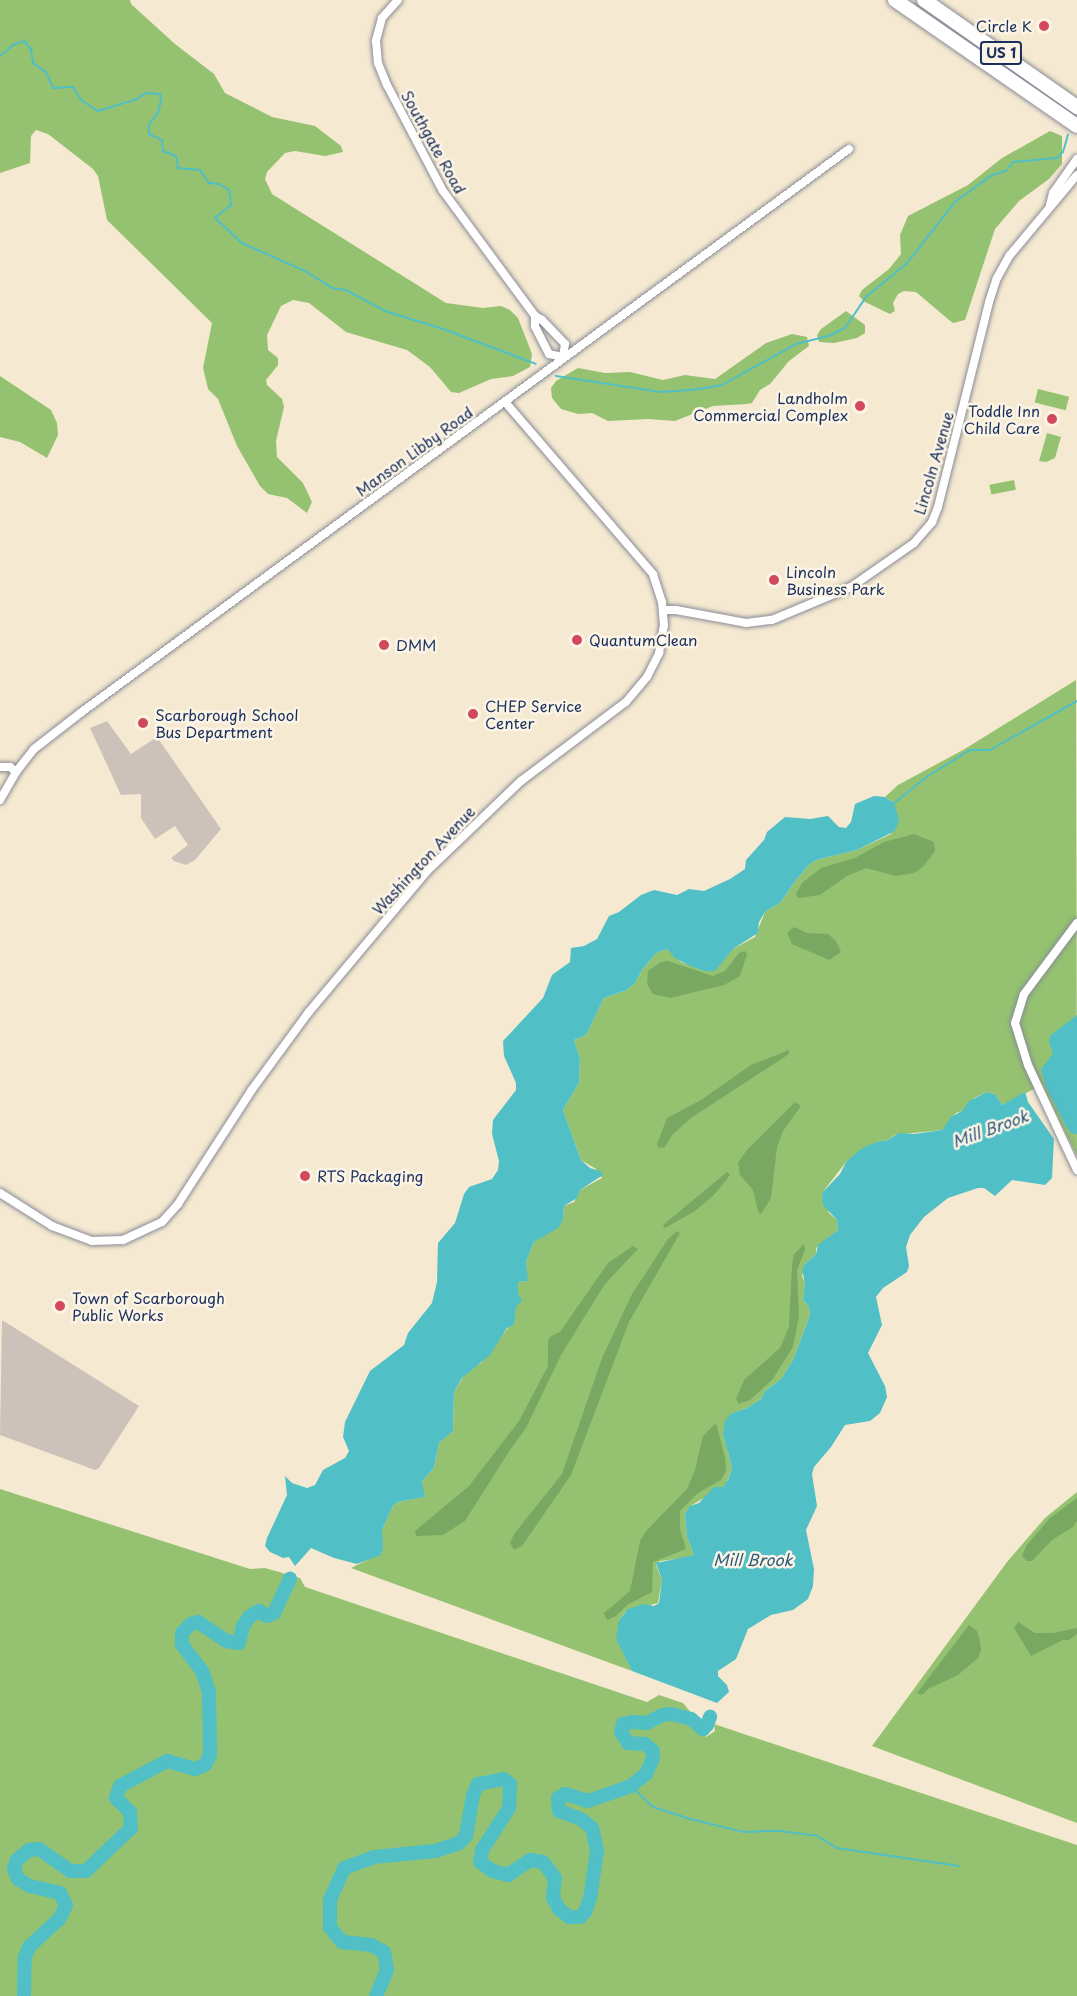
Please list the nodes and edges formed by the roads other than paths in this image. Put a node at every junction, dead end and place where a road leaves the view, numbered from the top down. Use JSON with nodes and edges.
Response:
{"nodes":[{"id":1,"x":398,"y":0,"type":"edge"},
{"id":2,"x":895,"y":0,"type":"edge"},
{"id":3,"x":924,"y":0,"type":"edge"},
{"id":4,"x":1075,"y":105,"type":"edge"},
{"id":5,"x":1077,"y":126,"type":"edge"},
{"id":6,"x":849,"y":149,"type":"dead end"},
{"id":7,"x":1077,"y":159,"type":"edge"},
{"id":8,"x":1077,"y":175,"type":"edge"},
{"id":9,"x":1050,"y":205,"type":"junction"},
{"id":10,"x":535,"y":316,"type":"junction"},
{"id":11,"x":563,"y":357,"type":"junction"},
{"id":12,"x":505,"y":402,"type":"junction"},
{"id":13,"x":663,"y":610,"type":"junction"},
{"id":14,"x":0,"y":767,"type":"edge"},
{"id":15,"x":16,"y":772,"type":"junction"},
{"id":16,"x":0,"y":800,"type":"edge"},
{"id":17,"x":1077,"y":923,"type":"edge"},
{"id":18,"x":1077,"y":1170,"type":"edge"},
{"id":19,"x":0,"y":1193,"type":"edge"}],
"edges":[{"from":1,"to":10,"type":"street","name":"Southgate Road"},
{"from":2,"to":5,"type":"main road","number":"US 1"},
{"from":3,"to":4,"type":"main road","number":"US 1"},
{"from":6,"to":11,"type":"street","name":"Manson Libby Road"},
{"from":7,"to":9,"type":"street","name":"Lincoln Avenue"},
{"from":8,"to":9,"type":"street","name":"Lincoln Avenue"},
{"from":9,"to":13,"type":"street","name":"Lincoln Avenue"},
{"from":10,"to":11,"type":"street","name":"Southgate Road"},
{"from":10,"to":11,"type":"street","name":"Southgate Road"},
{"from":11,"to":12,"type":"street","name":"Manson Libby Road"},
{"from":12,"to":13,"type":"street","name":"Washington Avenue"},
{"from":12,"to":15,"type":"street","name":"Manson Libby Road"},
{"from":13,"to":19,"type":"street","name":"Washington Avenue"},
{"from":14,"to":15,"type":"street"},
{"from":15,"to":16,"type":"street"},
{"from":17,"to":18,"type":"street"}]}
